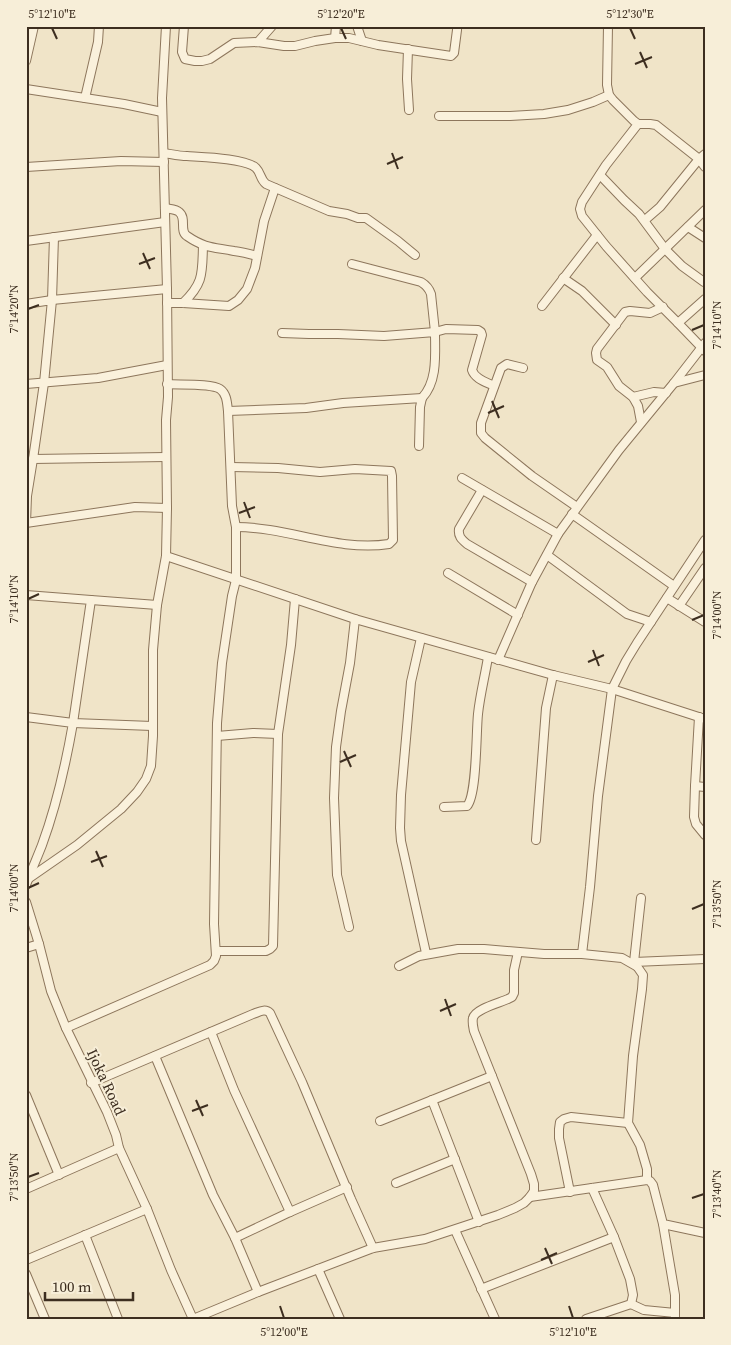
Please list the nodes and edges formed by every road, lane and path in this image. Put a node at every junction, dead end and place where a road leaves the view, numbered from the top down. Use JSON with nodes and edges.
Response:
{"nodes":[{"id":1,"x":34,"y":26,"type":"edge"},
{"id":2,"x":99,"y":26,"type":"edge"},
{"id":3,"x":166,"y":26,"type":"edge"},
{"id":4,"x":184,"y":26,"type":"edge"},
{"id":5,"x":272,"y":26,"type":"edge"},
{"id":6,"x":336,"y":26,"type":"edge"},
{"id":7,"x":357,"y":26,"type":"edge"},
{"id":8,"x":457,"y":26,"type":"edge"},
{"id":9,"x":608,"y":26,"type":"edge"},
{"id":10,"x":335,"y":38,"type":"junction"},
{"id":11,"x":362,"y":41,"type":"junction"},
{"id":12,"x":258,"y":42,"type":"junction"},
{"id":13,"x":408,"y":49,"type":"junction"},
{"id":14,"x":26,"y":61,"type":"edge"},
{"id":15,"x":26,"y":89,"type":"edge"},
{"id":16,"x":610,"y":95,"type":"junction"},
{"id":17,"x":85,"y":98,"type":"junction"},
{"id":18,"x":409,"y":110,"type":"dead end"},
{"id":19,"x":162,"y":112,"type":"junction"},
{"id":20,"x":439,"y":116,"type":"dead end"},
{"id":21,"x":638,"y":124,"type":"junction"},
{"id":22,"x":164,"y":153,"type":"junction"},
{"id":23,"x":702,"y":157,"type":"edge"},
{"id":24,"x":164,"y":162,"type":"junction"},
{"id":25,"x":705,"y":166,"type":"edge"},
{"id":26,"x":26,"y":167,"type":"edge"},
{"id":27,"x":600,"y":174,"type":"junction"},
{"id":28,"x":275,"y":188,"type":"junction"},
{"id":29,"x":165,"y":208,"type":"junction"},
{"id":30,"x":705,"y":210,"type":"edge"},
{"id":31,"x":645,"y":220,"type":"junction"},
{"id":32,"x":165,"y":222,"type":"junction"},
{"id":33,"x":688,"y":227,"type":"junction"},
{"id":34,"x":597,"y":235,"type":"junction"},
{"id":35,"x":54,"y":237,"type":"junction"},
{"id":36,"x":705,"y":238,"type":"edge"},
{"id":37,"x":26,"y":241,"type":"edge"},
{"id":38,"x":203,"y":246,"type":"junction"},
{"id":39,"x":665,"y":249,"type":"junction"},
{"id":40,"x":415,"y":255,"type":"dead end"},
{"id":41,"x":257,"y":256,"type":"junction"},
{"id":42,"x":352,"y":264,"type":"dead end"},
{"id":43,"x":564,"y":278,"type":"junction"},
{"id":44,"x":635,"y":278,"type":"junction"},
{"id":45,"x":704,"y":282,"type":"edge"},
{"id":46,"x":167,"y":289,"type":"junction"},
{"id":47,"x":705,"y":299,"type":"edge"},
{"id":48,"x":52,"y":300,"type":"junction"},
{"id":49,"x":167,"y":303,"type":"junction"},
{"id":50,"x":183,"y":303,"type":"junction"},
{"id":51,"x":26,"y":304,"type":"edge"},
{"id":52,"x":542,"y":306,"type":"dead end"},
{"id":53,"x":663,"y":307,"type":"junction"},
{"id":54,"x":678,"y":323,"type":"junction"},
{"id":55,"x":616,"y":325,"type":"junction"},
{"id":56,"x":435,"y":332,"type":"junction"},
{"id":57,"x":282,"y":333,"type":"dead end"},
{"id":58,"x":703,"y":347,"type":"edge"},
{"id":59,"x":167,"y":364,"type":"junction"},
{"id":60,"x":523,"y":368,"type":"dead end"},
{"id":61,"x":705,"y":375,"type":"edge"},
{"id":62,"x":44,"y":383,"type":"junction"},
{"id":63,"x":674,"y":383,"type":"junction"},
{"id":64,"x":26,"y":384,"type":"edge"},
{"id":65,"x":167,"y":384,"type":"junction"},
{"id":66,"x":494,"y":386,"type":"junction"},
{"id":67,"x":666,"y":392,"type":"junction"},
{"id":68,"x":633,"y":397,"type":"junction"},
{"id":69,"x":422,"y":398,"type":"junction"},
{"id":70,"x":228,"y":411,"type":"junction"},
{"id":71,"x":641,"y":422,"type":"junction"},
{"id":72,"x":419,"y":446,"type":"dead end"},
{"id":73,"x":31,"y":456,"type":"edge"},
{"id":74,"x":166,"y":458,"type":"junction"},
{"id":75,"x":231,"y":467,"type":"junction"},
{"id":76,"x":462,"y":478,"type":"dead end"},
{"id":77,"x":482,"y":490,"type":"junction"},
{"id":78,"x":577,"y":507,"type":"junction"},
{"id":79,"x":167,"y":508,"type":"junction"},
{"id":80,"x":572,"y":514,"type":"junction"},
{"id":81,"x":26,"y":523,"type":"edge"},
{"id":82,"x":236,"y":527,"type":"junction"},
{"id":83,"x":558,"y":534,"type":"junction"},
{"id":84,"x":704,"y":542,"type":"edge"},
{"id":85,"x":547,"y":555,"type":"junction"},
{"id":86,"x":166,"y":556,"type":"junction"},
{"id":87,"x":691,"y":561,"type":"junction"},
{"id":88,"x":705,"y":568,"type":"edge"},
{"id":89,"x":448,"y":573,"type":"dead end"},
{"id":90,"x":236,"y":580,"type":"junction"},
{"id":91,"x":532,"y":582,"type":"junction"},
{"id":92,"x":674,"y":586,"type":"junction"},
{"id":93,"x":26,"y":595,"type":"edge"},
{"id":94,"x":667,"y":598,"type":"junction"},
{"id":95,"x":296,"y":599,"type":"junction"},
{"id":96,"x":90,"y":600,"type":"junction"},
{"id":97,"x":157,"y":605,"type":"junction"},
{"id":98,"x":679,"y":606,"type":"junction"},
{"id":99,"x":518,"y":615,"type":"junction"},
{"id":100,"x":355,"y":619,"type":"junction"},
{"id":101,"x":651,"y":622,"type":"junction"},
{"id":102,"x":705,"y":622,"type":"edge"},
{"id":103,"x":421,"y":638,"type":"junction"},
{"id":104,"x":488,"y":657,"type":"junction"},
{"id":105,"x":498,"y":660,"type":"junction"},
{"id":106,"x":553,"y":675,"type":"junction"},
{"id":107,"x":612,"y":689,"type":"junction"},
{"id":108,"x":26,"y":717,"type":"edge"},
{"id":109,"x":702,"y":718,"type":"edge"},
{"id":110,"x":73,"y":723,"type":"junction"},
{"id":111,"x":152,"y":726,"type":"junction"},
{"id":112,"x":278,"y":734,"type":"junction"},
{"id":113,"x":216,"y":736,"type":"junction"},
{"id":114,"x":695,"y":786,"type":"junction"},
{"id":115,"x":705,"y":787,"type":"edge"},
{"id":116,"x":444,"y":807,"type":"dead end"},
{"id":117,"x":705,"y":835,"type":"edge"},
{"id":118,"x":536,"y":840,"type":"dead end"},
{"id":119,"x":27,"y":880,"type":"edge"},
{"id":120,"x":641,"y":898,"type":"dead end"},
{"id":121,"x":26,"y":902,"type":"edge"},
{"id":122,"x":349,"y":927,"type":"dead end"},
{"id":123,"x":583,"y":942,"type":"junction"},
{"id":124,"x":39,"y":944,"type":"junction"},
{"id":125,"x":26,"y":948,"type":"edge"},
{"id":126,"x":216,"y":951,"type":"junction"},
{"id":127,"x":518,"y":952,"type":"junction"},
{"id":128,"x":426,"y":953,"type":"junction"},
{"id":129,"x":571,"y":954,"type":"junction"},
{"id":130,"x":582,"y":954,"type":"junction"},
{"id":131,"x":705,"y":959,"type":"edge"},
{"id":132,"x":635,"y":964,"type":"junction"},
{"id":133,"x":399,"y":966,"type":"dead end"},
{"id":134,"x":66,"y":1028,"type":"junction"},
{"id":135,"x":211,"y":1032,"type":"junction"},
{"id":136,"x":155,"y":1056,"type":"junction"},
{"id":137,"x":492,"y":1076,"type":"junction"},
{"id":138,"x":91,"y":1083,"type":"junction"},
{"id":139,"x":26,"y":1096,"type":"edge"},
{"id":140,"x":432,"y":1100,"type":"junction"},
{"id":141,"x":380,"y":1121,"type":"dead end"},
{"id":142,"x":628,"y":1123,"type":"junction"},
{"id":143,"x":119,"y":1148,"type":"junction"},
{"id":144,"x":455,"y":1159,"type":"junction"},
{"id":145,"x":59,"y":1175,"type":"junction"},
{"id":146,"x":647,"y":1180,"type":"junction"},
{"id":147,"x":396,"y":1183,"type":"dead end"},
{"id":148,"x":346,"y":1187,"type":"junction"},
{"id":149,"x":592,"y":1188,"type":"junction"},
{"id":150,"x":26,"y":1189,"type":"edge"},
{"id":151,"x":570,"y":1192,"type":"junction"},
{"id":152,"x":530,"y":1197,"type":"junction"},
{"id":153,"x":147,"y":1209,"type":"junction"},
{"id":154,"x":290,"y":1212,"type":"junction"},
{"id":155,"x":479,"y":1222,"type":"junction"},
{"id":156,"x":663,"y":1224,"type":"junction"},
{"id":157,"x":455,"y":1230,"type":"junction"},
{"id":158,"x":705,"y":1233,"type":"edge"},
{"id":159,"x":84,"y":1235,"type":"junction"},
{"id":160,"x":614,"y":1237,"type":"junction"},
{"id":161,"x":235,"y":1238,"type":"junction"},
{"id":162,"x":373,"y":1248,"type":"junction"},
{"id":163,"x":26,"y":1260,"type":"edge"},
{"id":164,"x":318,"y":1269,"type":"junction"},
{"id":165,"x":26,"y":1274,"type":"edge"},
{"id":166,"x":481,"y":1289,"type":"junction"},
{"id":167,"x":258,"y":1292,"type":"junction"},
{"id":168,"x":631,"y":1304,"type":"junction"},
{"id":169,"x":675,"y":1316,"type":"edge"},
{"id":170,"x":45,"y":1319,"type":"edge"},
{"id":171,"x":118,"y":1319,"type":"edge"},
{"id":172,"x":193,"y":1319,"type":"edge"},
{"id":173,"x":340,"y":1319,"type":"edge"},
{"id":174,"x":495,"y":1319,"type":"edge"},
{"id":175,"x":586,"y":1319,"type":"edge"}],
"edges":[{"from":1,"to":14,"type":"street"},
{"from":2,"to":17,"type":"street"},
{"from":3,"to":19,"type":"street"},
{"from":4,"to":12,"type":"street"},
{"from":5,"to":12,"type":"street"},
{"from":6,"to":10,"type":"street"},
{"from":7,"to":11,"type":"street"},
{"from":8,"to":13,"type":"street"},
{"from":9,"to":16,"type":"street"},
{"from":10,"to":11,"type":"street"},
{"from":10,"to":12,"type":"street"},
{"from":11,"to":13,"type":"street"},
{"from":13,"to":18,"type":"street"},
{"from":15,"to":17,"type":"street"},
{"from":16,"to":20,"type":"street"},
{"from":16,"to":21,"type":"street"},
{"from":17,"to":19,"type":"street"},
{"from":19,"to":22,"type":"street"},
{"from":21,"to":23,"type":"street"},
{"from":21,"to":27,"type":"street"},
{"from":22,"to":24,"type":"street"},
{"from":22,"to":28,"type":"street"},
{"from":23,"to":25,"type":"street"},
{"from":23,"to":31,"type":"street"},
{"from":24,"to":26,"type":"street"},
{"from":24,"to":29,"type":"street"},
{"from":27,"to":31,"type":"street"},
{"from":27,"to":34,"type":"street"},
{"from":28,"to":40,"type":"street"},
{"from":28,"to":41,"type":"street"},
{"from":29,"to":32,"type":"street"},
{"from":29,"to":38,"type":"street"},
{"from":30,"to":33,"type":"street"},
{"from":31,"to":39,"type":"street"},
{"from":32,"to":35,"type":"street"},
{"from":32,"to":46,"type":"street"},
{"from":33,"to":36,"type":"street"},
{"from":33,"to":39,"type":"street"},
{"from":34,"to":43,"type":"street"},
{"from":34,"to":44,"type":"street"},
{"from":35,"to":37,"type":"street"},
{"from":35,"to":48,"type":"street"},
{"from":38,"to":41,"type":"street"},
{"from":38,"to":50,"type":"street"},
{"from":39,"to":44,"type":"street"},
{"from":39,"to":45,"type":"street"},
{"from":41,"to":50,"type":"street"},
{"from":42,"to":56,"type":"street"},
{"from":43,"to":52,"type":"street"},
{"from":43,"to":55,"type":"street"},
{"from":44,"to":53,"type":"street"},
{"from":46,"to":48,"type":"street"},
{"from":46,"to":49,"type":"street"},
{"from":47,"to":54,"type":"street"},
{"from":48,"to":51,"type":"street"},
{"from":48,"to":62,"type":"street"},
{"from":49,"to":50,"type":"street"},
{"from":49,"to":59,"type":"street"},
{"from":53,"to":54,"type":"street"},
{"from":53,"to":55,"type":"street"},
{"from":54,"to":58,"type":"street"},
{"from":55,"to":68,"type":"street"},
{"from":56,"to":57,"type":"street"},
{"from":56,"to":66,"type":"street"},
{"from":56,"to":69,"type":"street"},
{"from":58,"to":63,"type":"street"},
{"from":59,"to":62,"type":"street"},
{"from":59,"to":65,"type":"street"},
{"from":60,"to":66,"type":"street"},
{"from":61,"to":63,"type":"street"},
{"from":62,"to":64,"type":"street"},
{"from":62,"to":73,"type":"street"},
{"from":63,"to":67,"type":"street"},
{"from":65,"to":70,"type":"street"},
{"from":65,"to":74,"type":"street"},
{"from":66,"to":78,"type":"street"},
{"from":67,"to":68,"type":"street"},
{"from":67,"to":71,"type":"street"},
{"from":68,"to":71,"type":"street"},
{"from":69,"to":70,"type":"street"},
{"from":69,"to":72,"type":"street"},
{"from":70,"to":75,"type":"street"},
{"from":71,"to":78,"type":"street"},
{"from":73,"to":74,"type":"street"},
{"from":73,"to":81,"type":"street"},
{"from":74,"to":79,"type":"street"},
{"from":75,"to":82,"type":"street"},
{"from":75,"to":82,"type":"street"},
{"from":76,"to":77,"type":"street"},
{"from":77,"to":83,"type":"street"},
{"from":77,"to":91,"type":"street"},
{"from":78,"to":80,"type":"street"},
{"from":79,"to":81,"type":"street"},
{"from":79,"to":86,"type":"street"},
{"from":80,"to":83,"type":"street"},
{"from":80,"to":92,"type":"street"},
{"from":82,"to":90,"type":"street"},
{"from":83,"to":85,"type":"street"},
{"from":84,"to":87,"type":"street"},
{"from":85,"to":91,"type":"street"},
{"from":85,"to":101,"type":"street"},
{"from":86,"to":90,"type":"street"},
{"from":86,"to":97,"type":"street"},
{"from":87,"to":88,"type":"street"},
{"from":87,"to":92,"type":"street"},
{"from":88,"to":98,"type":"street"},
{"from":89,"to":99,"type":"street"},
{"from":90,"to":95,"type":"street"},
{"from":90,"to":113,"type":"street"},
{"from":91,"to":99,"type":"street"},
{"from":92,"to":94,"type":"street"},
{"from":93,"to":96,"type":"street"},
{"from":94,"to":98,"type":"street"},
{"from":94,"to":101,"type":"street"},
{"from":95,"to":100,"type":"street"},
{"from":95,"to":112,"type":"street"},
{"from":96,"to":97,"type":"street"},
{"from":96,"to":110,"type":"street"},
{"from":97,"to":111,"type":"street"},
{"from":98,"to":102,"type":"street"},
{"from":99,"to":105,"type":"street"},
{"from":100,"to":103,"type":"street"},
{"from":100,"to":122,"type":"street"},
{"from":101,"to":107,"type":"street"},
{"from":103,"to":104,"type":"street"},
{"from":103,"to":128,"type":"street"},
{"from":104,"to":105,"type":"street"},
{"from":104,"to":116,"type":"street"},
{"from":105,"to":106,"type":"street"},
{"from":106,"to":107,"type":"street"},
{"from":106,"to":118,"type":"street"},
{"from":107,"to":109,"type":"street"},
{"from":107,"to":123,"type":"street"},
{"from":108,"to":110,"type":"street"},
{"from":109,"to":114,"type":"street"},
{"from":110,"to":111,"type":"street"},
{"from":110,"to":119,"type":"street"},
{"from":111,"to":119,"type":"street"},
{"from":112,"to":113,"type":"street"},
{"from":112,"to":126,"type":"street"},
{"from":113,"to":126,"type":"street"},
{"from":114,"to":115,"type":"street"},
{"from":114,"to":117,"type":"street"},
{"from":120,"to":132,"type":"street"},
{"from":121,"to":124,"type":"street","name":"Ijoka Road"},
{"from":123,"to":129,"type":"street"},
{"from":123,"to":130,"type":"street"},
{"from":124,"to":125,"type":"street"},
{"from":124,"to":134,"type":"street","name":"Ijoka Road"},
{"from":126,"to":134,"type":"street"},
{"from":127,"to":128,"type":"street"},
{"from":127,"to":129,"type":"street"},
{"from":127,"to":137,"type":"street"},
{"from":128,"to":133,"type":"street"},
{"from":129,"to":130,"type":"street"},
{"from":130,"to":132,"type":"street"},
{"from":131,"to":132,"type":"street"},
{"from":132,"to":142,"type":"street"},
{"from":134,"to":138,"type":"street","name":"Ijoka Road"},
{"from":135,"to":136,"type":"street"},
{"from":135,"to":148,"type":"street"},
{"from":135,"to":154,"type":"street"},
{"from":136,"to":138,"type":"street"},
{"from":136,"to":161,"type":"street"},
{"from":137,"to":140,"type":"street"},
{"from":137,"to":152,"type":"street"},
{"from":138,"to":143,"type":"street","name":"Ijoka Road"},
{"from":139,"to":145,"type":"street"},
{"from":140,"to":141,"type":"street"},
{"from":140,"to":144,"type":"street"},
{"from":142,"to":146,"type":"street"},
{"from":142,"to":151,"type":"street"},
{"from":143,"to":145,"type":"street"},
{"from":143,"to":153,"type":"street","name":"Ijoka Road"},
{"from":144,"to":147,"type":"street"},
{"from":144,"to":155,"type":"street"},
{"from":145,"to":150,"type":"street"},
{"from":146,"to":149,"type":"street"},
{"from":146,"to":156,"type":"street"},
{"from":148,"to":154,"type":"street"},
{"from":148,"to":162,"type":"street"},
{"from":149,"to":151,"type":"street"},
{"from":149,"to":160,"type":"street"},
{"from":151,"to":152,"type":"street"},
{"from":152,"to":155,"type":"street"},
{"from":153,"to":159,"type":"street"},
{"from":153,"to":172,"type":"street","name":"Ijoka Road"},
{"from":154,"to":161,"type":"street"},
{"from":155,"to":157,"type":"street"},
{"from":156,"to":158,"type":"street"},
{"from":156,"to":169,"type":"street"},
{"from":157,"to":162,"type":"street"},
{"from":157,"to":166,"type":"street"},
{"from":159,"to":163,"type":"street"},
{"from":159,"to":171,"type":"street"},
{"from":160,"to":166,"type":"street"},
{"from":160,"to":168,"type":"street"},
{"from":161,"to":167,"type":"street"},
{"from":162,"to":164,"type":"street"},
{"from":164,"to":167,"type":"street"},
{"from":164,"to":173,"type":"street"},
{"from":165,"to":170,"type":"street"},
{"from":166,"to":174,"type":"street"},
{"from":167,"to":172,"type":"street"},
{"from":168,"to":169,"type":"street"},
{"from":168,"to":175,"type":"street"}]}
